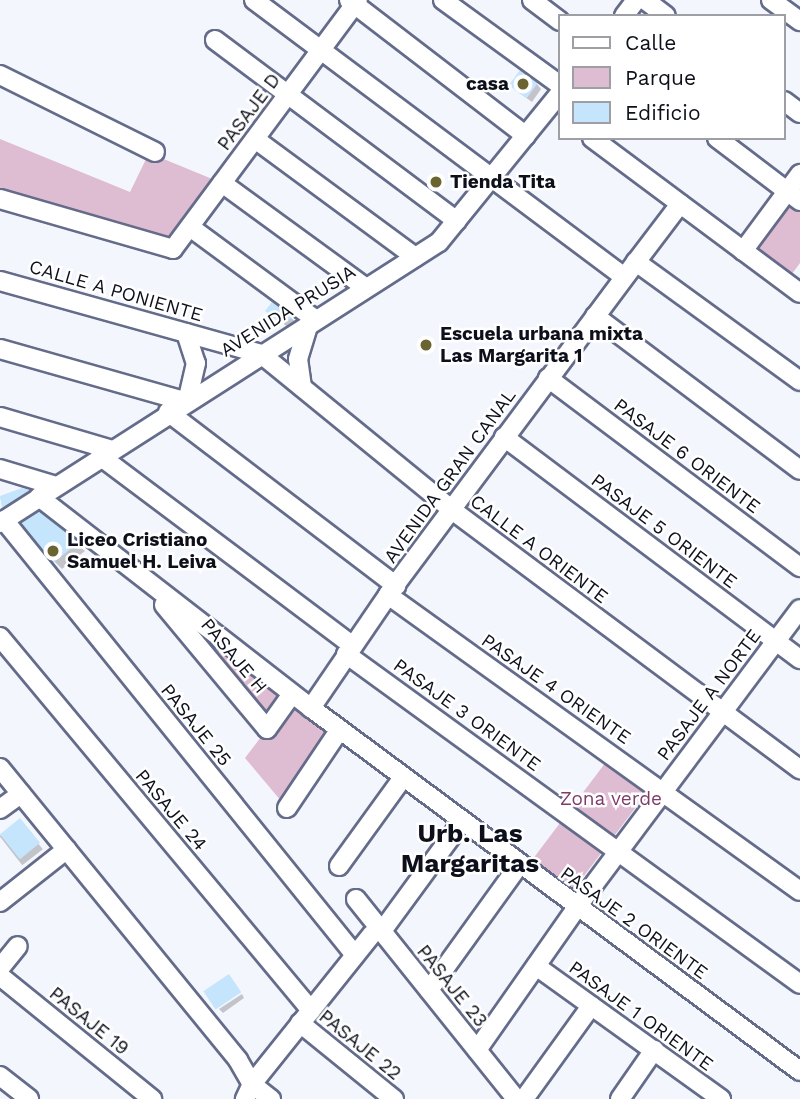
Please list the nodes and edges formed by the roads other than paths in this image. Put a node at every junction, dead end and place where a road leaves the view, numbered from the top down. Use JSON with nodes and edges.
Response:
{"nodes":[{"id":1,"x":254,"y":0,"type":"edge"},
{"id":2,"x":443,"y":0,"type":"edge"},
{"id":3,"x":532,"y":0,"type":"edge"},
{"id":4,"x":771,"y":0,"type":"edge"},
{"id":5,"x":354,"y":2,"type":"edge"},
{"id":6,"x":634,"y":4,"type":"edge"},
{"id":7,"x":661,"y":14,"type":"edge"},
{"id":8,"x":558,"y":20,"type":"edge"},
{"id":9,"x":800,"y":21,"type":"edge"},
{"id":10,"x":215,"y":40,"type":"dead end"},
{"id":11,"x":321,"y":50,"type":"junction"},
{"id":12,"x":0,"y":75,"type":"edge"},
{"id":13,"x":558,"y":84,"type":"edge"},
{"id":14,"x":288,"y":94,"type":"junction"},
{"id":15,"x":557,"y":105,"type":"edge"},
{"id":16,"x":526,"y":136,"type":"junction"},
{"id":17,"x":255,"y":139,"type":"junction"},
{"id":18,"x":595,"y":140,"type":"edge"},
{"id":19,"x":720,"y":140,"type":"edge"},
{"id":20,"x":155,"y":152,"type":"dead end"},
{"id":21,"x":800,"y":174,"type":"edge"},
{"id":22,"x":494,"y":179,"type":"junction"},
{"id":23,"x":222,"y":183,"type":"junction"},
{"id":24,"x":794,"y":196,"type":"edge"},
{"id":25,"x":0,"y":199,"type":"edge"},
{"id":26,"x":680,"y":204,"type":"junction"},
{"id":27,"x":457,"y":221,"type":"junction"},
{"id":28,"x":190,"y":227,"type":"junction"},
{"id":29,"x":743,"y":251,"type":"junction"},
{"id":30,"x":415,"y":257,"type":"junction"},
{"id":31,"x":636,"y":262,"type":"junction"},
{"id":32,"x":624,"y":277,"type":"junction"},
{"id":33,"x":0,"y":281,"type":"edge"},
{"id":34,"x":366,"y":288,"type":"junction"},
{"id":35,"x":800,"y":293,"type":"edge"},
{"id":36,"x":595,"y":316,"type":"junction"},
{"id":37,"x":312,"y":321,"type":"junction"},
{"id":38,"x":186,"y":333,"type":"junction"},
{"id":39,"x":0,"y":349,"type":"edge"},
{"id":40,"x":261,"y":354,"type":"junction"},
{"id":41,"x":548,"y":378,"type":"junction"},
{"id":42,"x":800,"y":381,"type":"edge"},
{"id":43,"x":302,"y":387,"type":"junction"},
{"id":44,"x":186,"y":400,"type":"junction"},
{"id":45,"x":168,"y":412,"type":"junction"},
{"id":46,"x":0,"y":417,"type":"edge"},
{"id":47,"x":504,"y":437,"type":"junction"},
{"id":48,"x":104,"y":453,"type":"junction"},
{"id":49,"x":0,"y":469,"type":"edge"},
{"id":50,"x":800,"y":470,"type":"edge"},
{"id":51,"x":56,"y":485,"type":"junction"},
{"id":52,"x":39,"y":497,"type":"junction"},
{"id":53,"x":452,"y":510,"type":"junction"},
{"id":54,"x":2,"y":522,"type":"edge"},
{"id":55,"x":800,"y":567,"type":"edge"},
{"id":56,"x":142,"y":578,"type":"junction"},
{"id":57,"x":392,"y":591,"type":"junction"},
{"id":58,"x":800,"y":608,"type":"edge"},
{"id":59,"x":0,"y":637,"type":"edge"},
{"id":60,"x":776,"y":641,"type":"junction"},
{"id":61,"x":349,"y":649,"type":"junction"},
{"id":62,"x":800,"y":659,"type":"edge"},
{"id":63,"x":292,"y":694,"type":"junction"},
{"id":64,"x":314,"y":703,"type":"junction"},
{"id":65,"x":723,"y":711,"type":"junction"},
{"id":66,"x":338,"y":732,"type":"junction"},
{"id":67,"x":0,"y":768,"type":"edge"},
{"id":68,"x":800,"y":769,"type":"edge"},
{"id":69,"x":402,"y":779,"type":"junction"},
{"id":70,"x":663,"y":792,"type":"junction"},
{"id":71,"x":21,"y":794,"type":"junction"},
{"id":72,"x":287,"y":808,"type":"dead end"},
{"id":73,"x":0,"y":809,"type":"edge"},
{"id":74,"x":461,"y":823,"type":"junction"},
{"id":75,"x":67,"y":849,"type":"junction"},
{"id":76,"x":619,"y":851,"type":"junction"},
{"id":77,"x":519,"y":865,"type":"junction"},
{"id":78,"x":339,"y":866,"type":"dead end"},
{"id":79,"x":800,"y":891,"type":"edge"},
{"id":80,"x":356,"y":898,"type":"dead end"},
{"id":81,"x":0,"y":902,"type":"edge"},
{"id":82,"x":577,"y":907,"type":"junction"},
{"id":83,"x":377,"y":933,"type":"junction"},
{"id":84,"x":19,"y":946,"type":"dead end"},
{"id":85,"x":355,"y":955,"type":"junction"},
{"id":86,"x":536,"y":966,"type":"junction"},
{"id":87,"x":0,"y":968,"type":"edge"},
{"id":88,"x":0,"y":976,"type":"edge"},
{"id":89,"x":800,"y":984,"type":"edge"},
{"id":90,"x":429,"y":990,"type":"junction"},
{"id":91,"x":591,"y":1006,"type":"junction"},
{"id":92,"x":305,"y":1017,"type":"junction"},
{"id":93,"x":477,"y":1050,"type":"junction"},
{"id":94,"x":654,"y":1051,"type":"junction"},
{"id":95,"x":800,"y":1071,"type":"edge"},
{"id":96,"x":0,"y":1076,"type":"edge"},
{"id":97,"x":248,"y":1091,"type":"edge"},
{"id":98,"x":713,"y":1097,"type":"edge"},
{"id":99,"x":29,"y":1099,"type":"edge"},
{"id":100,"x":152,"y":1099,"type":"edge"},
{"id":101,"x":271,"y":1099,"type":"edge"},
{"id":102,"x":394,"y":1099,"type":"edge"},
{"id":103,"x":516,"y":1099,"type":"edge"},
{"id":104,"x":524,"y":1099,"type":"edge"},
{"id":105,"x":620,"y":1099,"type":"edge"}],
"edges":[{"from":1,"to":11,"type":"street"},
{"from":2,"to":13,"type":"street"},
{"from":3,"to":8,"type":"street"},
{"from":4,"to":9,"type":"street"},
{"from":5,"to":11,"type":"street","name":"PASAJE D"},
{"from":5,"to":16,"type":"street"},
{"from":6,"to":7,"type":"street"},
{"from":10,"to":14,"type":"street"},
{"from":11,"to":14,"type":"street","name":"PASAJE D"},
{"from":11,"to":22,"type":"street"},
{"from":12,"to":20,"type":"street"},
{"from":14,"to":17,"type":"street","name":"PASAJE D"},
{"from":14,"to":27,"type":"street"},
{"from":15,"to":16,"type":"street","name":"AVENIDA PRUSIA"},
{"from":16,"to":22,"type":"street","name":"AVENIDA PRUSIA"},
{"from":17,"to":23,"type":"street","name":"PASAJE D"},
{"from":17,"to":30,"type":"street"},
{"from":18,"to":26,"type":"street"},
{"from":19,"to":24,"type":"street"},
{"from":21,"to":24,"type":"street"},
{"from":22,"to":27,"type":"street","name":"AVENIDA PRUSIA"},
{"from":22,"to":32,"type":"street"},
{"from":23,"to":28,"type":"street","name":"PASAJE D"},
{"from":23,"to":34,"type":"street"},
{"from":24,"to":29,"type":"street"},
{"from":25,"to":28,"type":"street","name":"PASAJE D"},
{"from":26,"to":29,"type":"street"},
{"from":26,"to":31,"type":"street","name":"AVENIDA GRAN CANAL"},
{"from":27,"to":30,"type":"street","name":"AVENIDA PRUSIA"},
{"from":28,"to":37,"type":"street"},
{"from":29,"to":35,"type":"street"},
{"from":30,"to":34,"type":"street","name":"AVENIDA PRUSIA"},
{"from":31,"to":32,"type":"street","name":"AVENIDA GRAN CANAL"},
{"from":31,"to":42,"type":"street"},
{"from":32,"to":36,"type":"street","name":"AVENIDA GRAN CANAL"},
{"from":33,"to":38,"type":"street","name":"CALLE A PONIENTE"},
{"from":34,"to":37,"type":"street","name":"AVENIDA PRUSIA"},
{"from":36,"to":41,"type":"street","name":"AVENIDA GRAN CANAL"},
{"from":36,"to":50,"type":"street"},
{"from":37,"to":40,"type":"street","name":"AVENIDA PRUSIA"},
{"from":37,"to":43,"type":"street"},
{"from":38,"to":40,"type":"street","name":"CALLE A PONIENTE"},
{"from":38,"to":44,"type":"street"},
{"from":39,"to":44,"type":"street"},
{"from":40,"to":43,"type":"street","name":"CALLE A ORIENTE"},
{"from":40,"to":44,"type":"street","name":"AVENIDA PRUSIA"},
{"from":41,"to":47,"type":"street","name":"AVENIDA GRAN CANAL"},
{"from":41,"to":55,"type":"street","name":"PASAJE 6 ORIENTE"},
{"from":43,"to":53,"type":"street","name":"CALLE A ORIENTE"},
{"from":44,"to":45,"type":"street","name":"AVENIDA PRUSIA"},
{"from":45,"to":48,"type":"street","name":"AVENIDA PRUSIA"},
{"from":45,"to":57,"type":"street","name":"PASAJE 4 ORIENTE"},
{"from":46,"to":48,"type":"street"},
{"from":47,"to":53,"type":"street","name":"AVENIDA GRAN CANAL"},
{"from":47,"to":60,"type":"street","name":"PASAJE 5 ORIENTE"},
{"from":48,"to":51,"type":"street","name":"AVENIDA PRUSIA"},
{"from":48,"to":61,"type":"street","name":"PASAJE 3 ORIENTE"},
{"from":49,"to":51,"type":"street"},
{"from":51,"to":52,"type":"street","name":"AVENIDA PRUSIA"},
{"from":52,"to":54,"type":"street","name":"AVENIDA PRUSIA"},
{"from":52,"to":56,"type":"street","name":"PASAJE 2 ORIENTE"},
{"from":53,"to":57,"type":"street","name":"AVENIDA GRAN CANAL"},
{"from":53,"to":65,"type":"street","name":"CALLE A ORIENTE"},
{"from":54,"to":85,"type":"street","name":"PASAJE 25"},
{"from":56,"to":63,"type":"street","name":"PASAJE 2 ORIENTE"},
{"from":56,"to":63,"type":"street","name":"PASAJE H"},
{"from":57,"to":61,"type":"street","name":"AVENIDA GRAN CANAL"},
{"from":57,"to":70,"type":"street","name":"PASAJE 4 ORIENTE"},
{"from":58,"to":60,"type":"street","name":"PASAJE A NORTE"},
{"from":59,"to":92,"type":"street","name":"PASAJE 24"},
{"from":60,"to":62,"type":"street","name":"PASAJE 5 ORIENTE"},
{"from":60,"to":65,"type":"street","name":"PASAJE A NORTE"},
{"from":61,"to":64,"type":"street","name":"AVENIDA GRAN CANAL"},
{"from":61,"to":76,"type":"street","name":"PASAJE 3 ORIENTE"},
{"from":63,"to":64,"type":"street","name":"PASAJE 2 ORIENTE"},
{"from":64,"to":66,"type":"street","name":"PASAJE 2 ORIENTE"},
{"from":65,"to":68,"type":"street","name":"CALLE A ORIENTE"},
{"from":65,"to":70,"type":"street","name":"PASAJE A NORTE"},
{"from":66,"to":69,"type":"street","name":"PASAJE 2 ORIENTE"},
{"from":66,"to":72,"type":"street"},
{"from":67,"to":71,"type":"street"},
{"from":69,"to":74,"type":"street","name":"PASAJE 2 ORIENTE"},
{"from":69,"to":78,"type":"street"},
{"from":70,"to":76,"type":"street","name":"PASAJE A NORTE"},
{"from":70,"to":79,"type":"street","name":"PASAJE 4 ORIENTE"},
{"from":71,"to":73,"type":"street"},
{"from":71,"to":75,"type":"street"},
{"from":74,"to":77,"type":"street","name":"PASAJE 2 ORIENTE"},
{"from":74,"to":83,"type":"street"},
{"from":75,"to":81,"type":"street"},
{"from":75,"to":97,"type":"street"},
{"from":76,"to":82,"type":"street","name":"PASAJE A NORTE"},
{"from":76,"to":89,"type":"street","name":"PASAJE 3 ORIENTE"},
{"from":77,"to":82,"type":"street","name":"PASAJE 2 ORIENTE"},
{"from":77,"to":90,"type":"street"},
{"from":80,"to":83,"type":"street","name":"PASAJE 23"},
{"from":82,"to":86,"type":"street","name":"PASAJE A NORTE"},
{"from":82,"to":95,"type":"street","name":"PASAJE 2 ORIENTE"},
{"from":83,"to":85,"type":"street"},
{"from":83,"to":90,"type":"street","name":"PASAJE 23"},
{"from":84,"to":87,"type":"street"},
{"from":85,"to":92,"type":"street"},
{"from":86,"to":91,"type":"street","name":"PASAJE 1 ORIENTE"},
{"from":86,"to":93,"type":"street","name":"PASAJE A NORTE"},
{"from":88,"to":100,"type":"street","name":"PASAJE 19"},
{"from":90,"to":93,"type":"street","name":"PASAJE 23"},
{"from":91,"to":94,"type":"street","name":"PASAJE 1 ORIENTE"},
{"from":91,"to":104,"type":"street"},
{"from":92,"to":97,"type":"street"},
{"from":92,"to":102,"type":"street","name":"PASAJE 22"},
{"from":93,"to":103,"type":"street","name":"PASAJE 23"},
{"from":94,"to":98,"type":"street","name":"PASAJE 1 ORIENTE"},
{"from":94,"to":105,"type":"street"},
{"from":96,"to":99,"type":"street"},
{"from":97,"to":101,"type":"street"}]}
